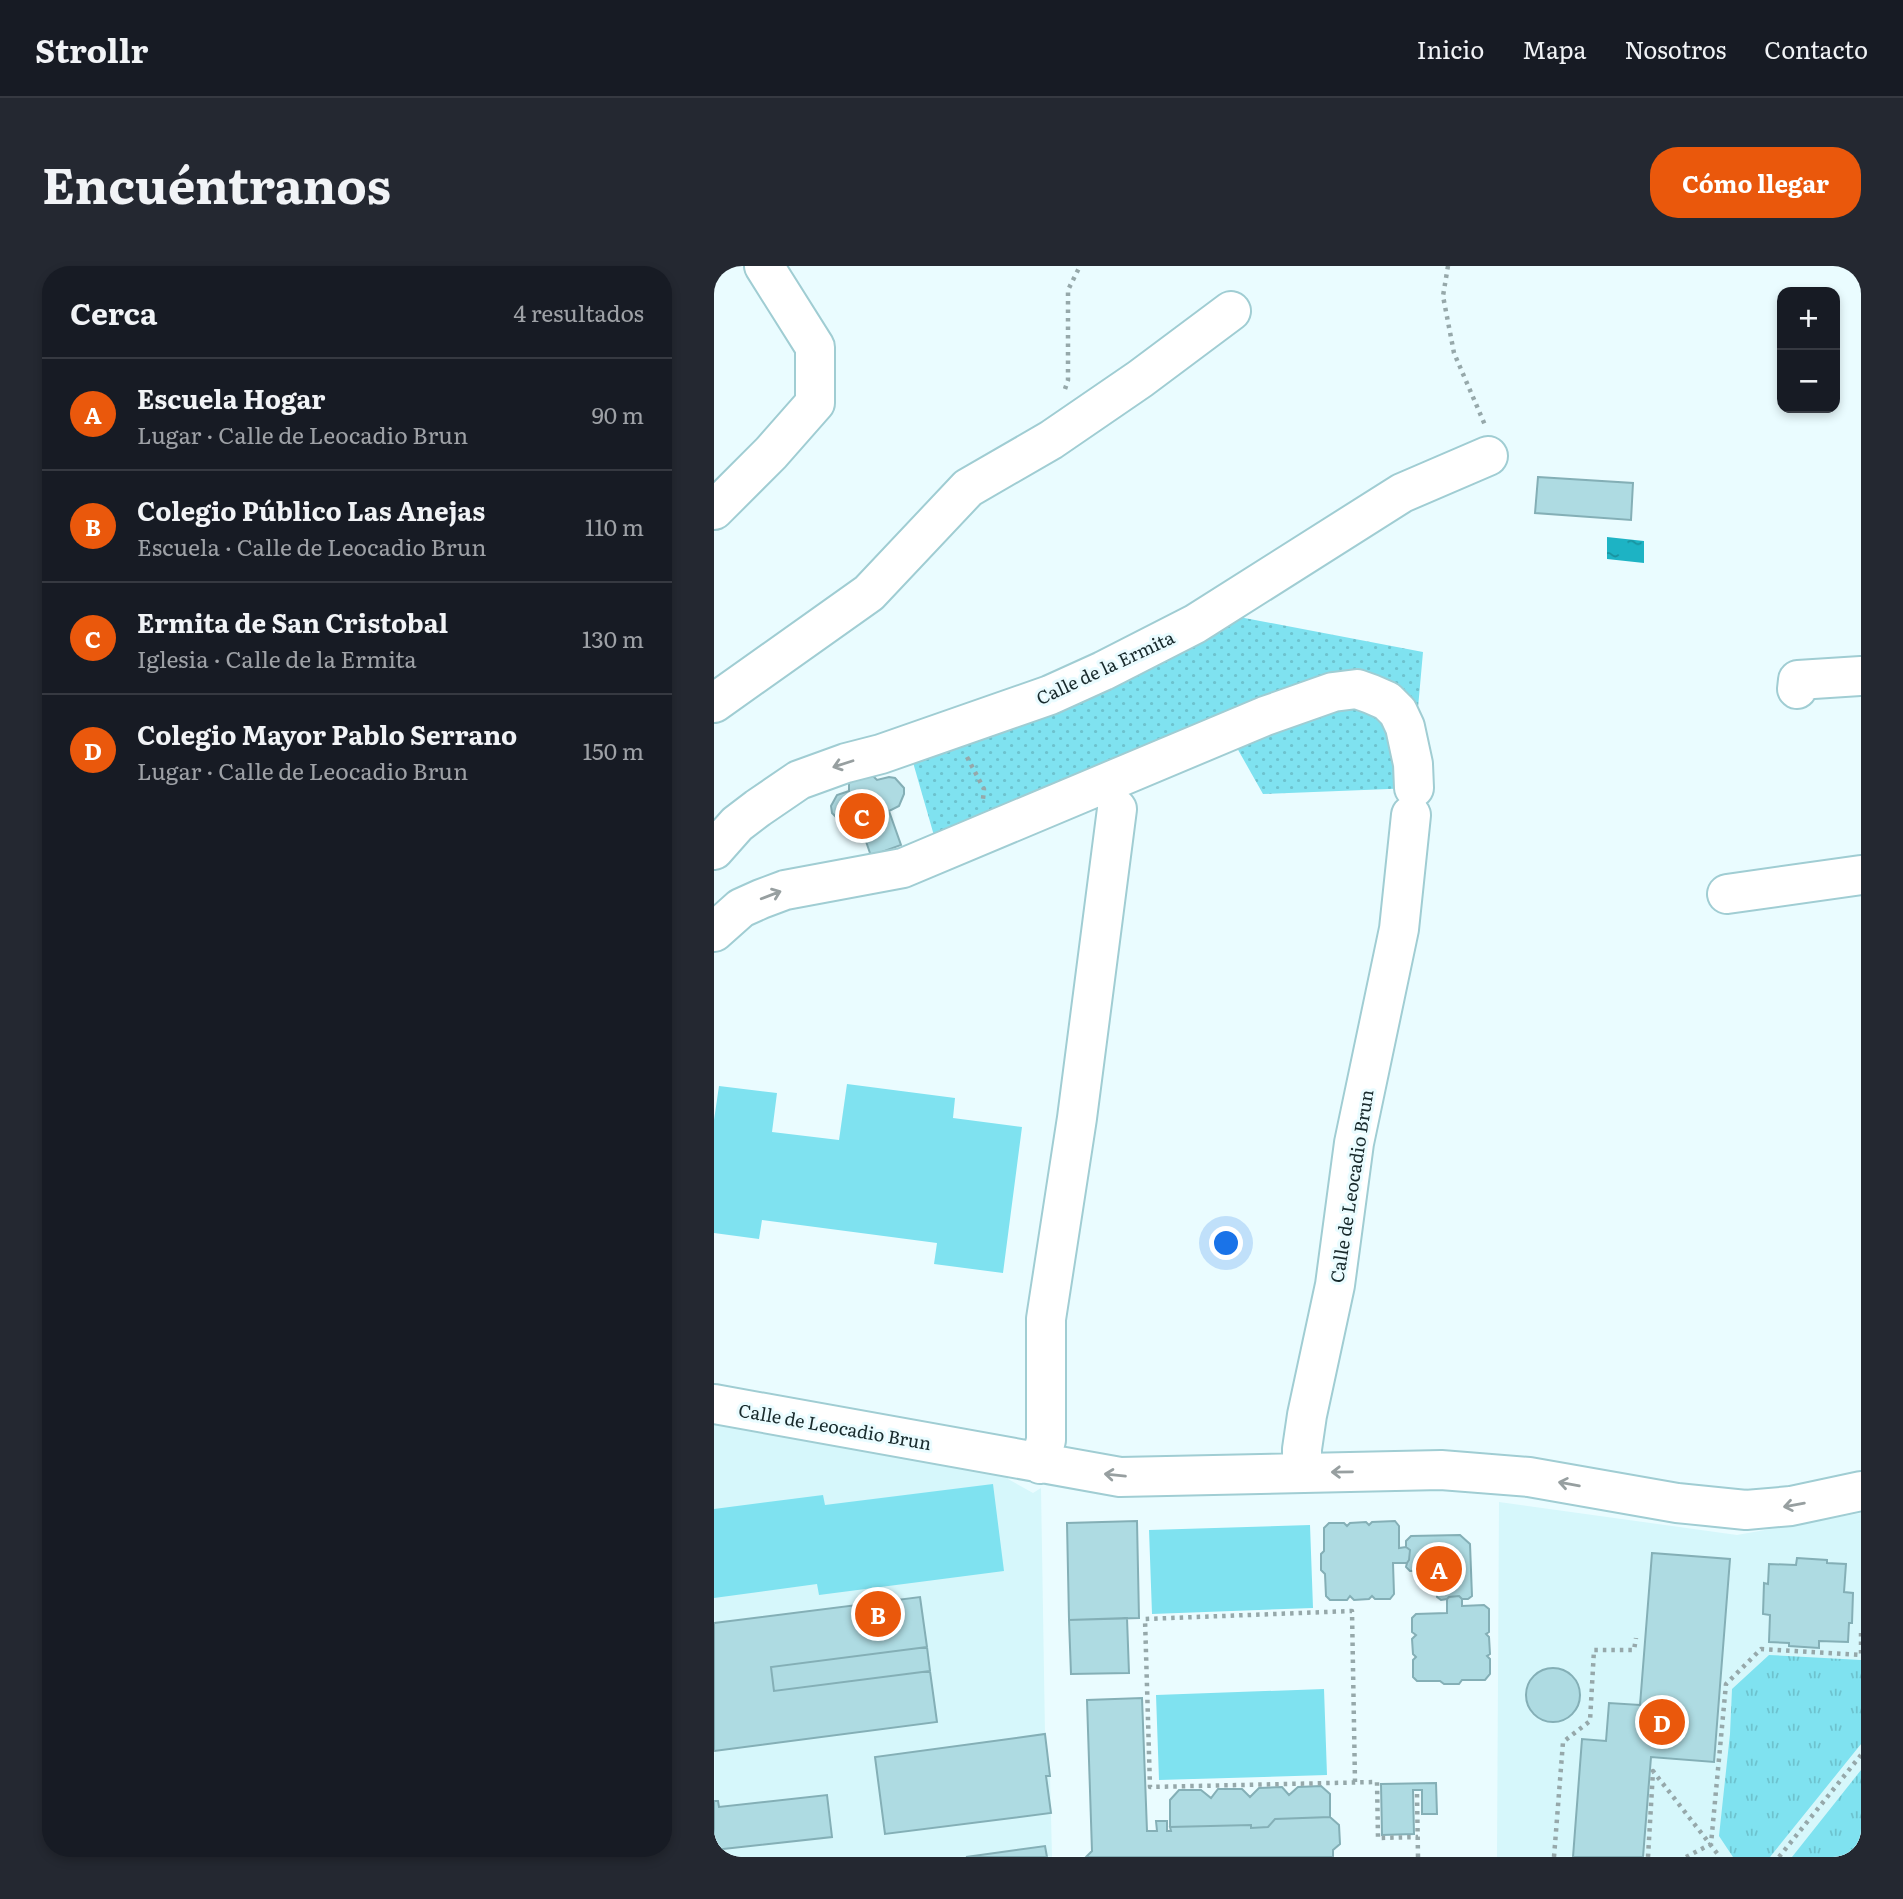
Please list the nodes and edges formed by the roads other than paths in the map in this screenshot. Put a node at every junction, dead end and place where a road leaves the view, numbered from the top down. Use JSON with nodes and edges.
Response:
{"nodes":[{"id":1,"x":764,"y":266,"type":"edge"},
{"id":2,"x":1231,"y":311,"type":"dead end"},
{"id":3,"x":1488,"y":456,"type":"road end"},
{"id":4,"x":714,"y":510,"type":"edge"},
{"id":5,"x":1861,"y":676,"type":"edge"},
{"id":6,"x":1797,"y":689,"type":"dead end"},
{"id":7,"x":714,"y":704,"type":"edge"},
{"id":8,"x":1117,"y":809,"type":"dead end"},
{"id":9,"x":714,"y":850,"type":"edge"},
{"id":10,"x":1861,"y":875,"type":"edge"},
{"id":11,"x":1727,"y":894,"type":"dead end"},
{"id":12,"x":714,"y":932,"type":"edge"},
{"id":13,"x":714,"y":1404,"type":"edge"},
{"id":14,"x":1040,"y":1464,"type":"junction"},
{"id":15,"x":1302,"y":1473,"type":"junction"},
{"id":16,"x":1861,"y":1492,"type":"edge"}],
"edges":[{"from":1,"to":4,"type":"street"},
{"from":2,"to":7,"type":"street"},
{"from":3,"to":9,"type":"street","name":"Calle de la Ermita","one_way":true},
{"from":5,"to":6,"type":"street"},
{"from":8,"to":14,"type":"street"},
{"from":10,"to":11,"type":"street"},
{"from":12,"to":15,"type":"street","name":"Calle de Leocadio Brun","one_way":true},
{"from":13,"to":14,"type":"street","name":"Calle de Leocadio Brun"},
{"from":15,"to":14,"type":"street","name":"Calle de Leocadio Brun","one_way":true},
{"from":16,"to":15,"type":"street","name":"Calle de Leocadio Brun","one_way":true}]}
